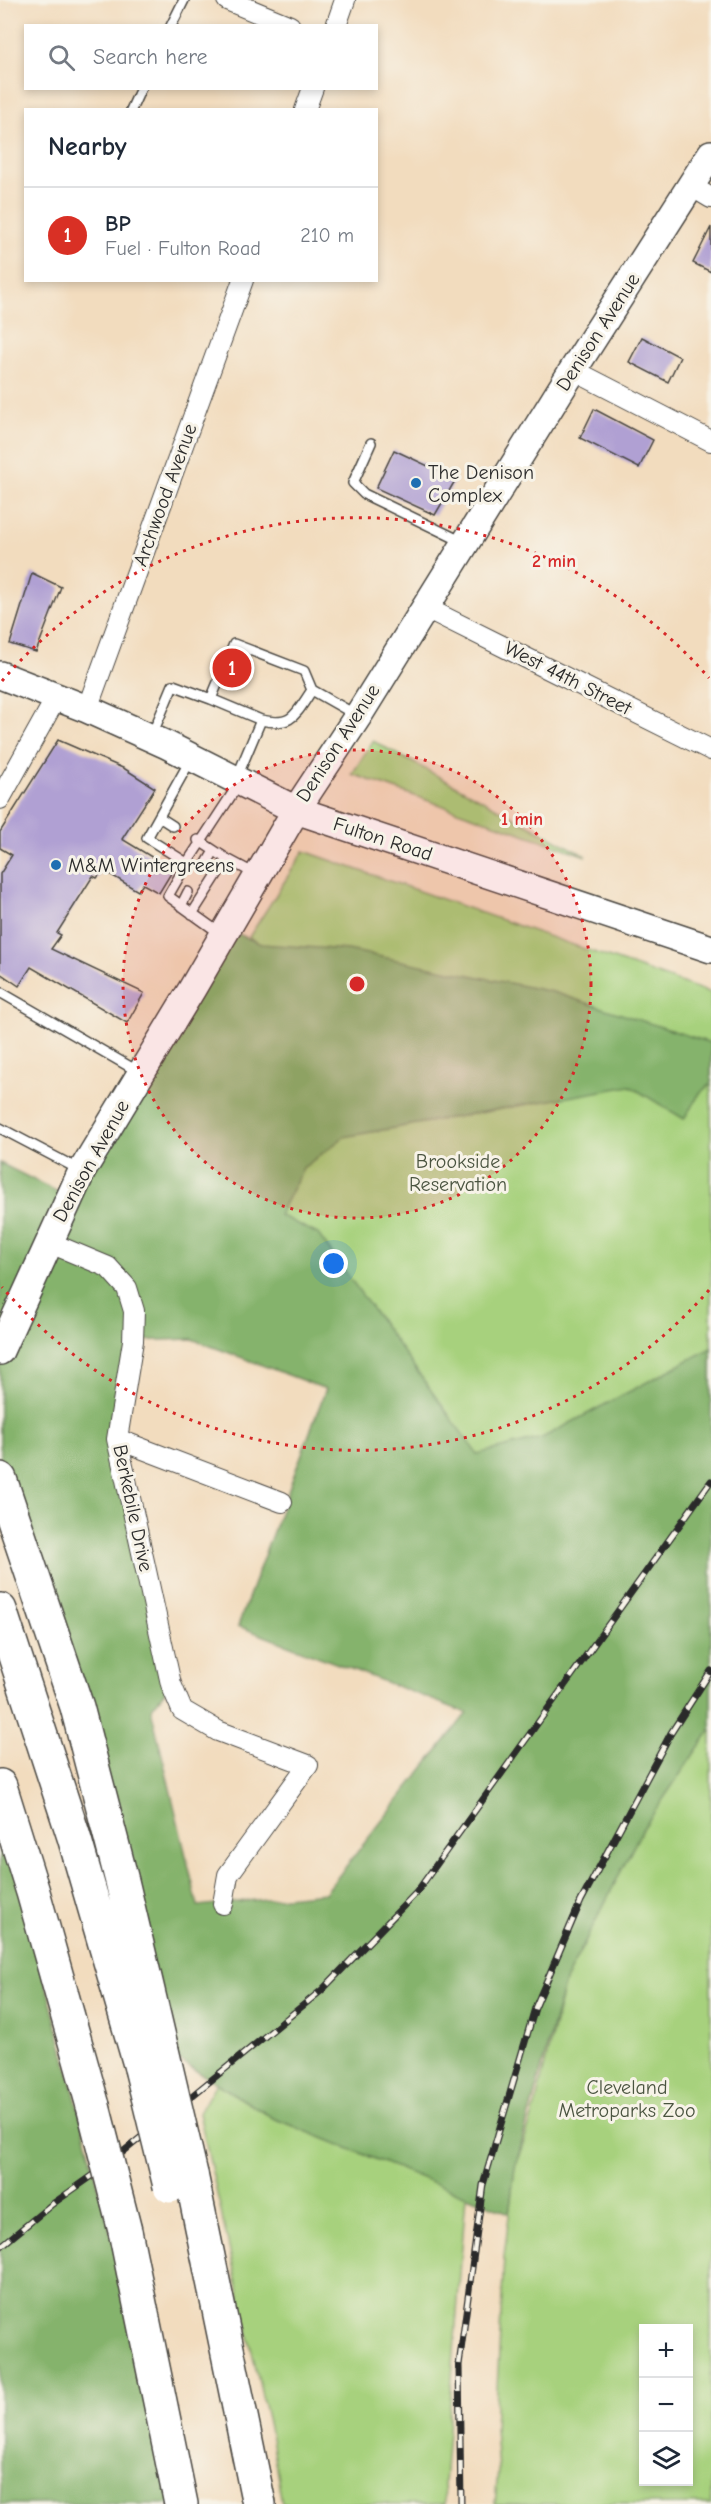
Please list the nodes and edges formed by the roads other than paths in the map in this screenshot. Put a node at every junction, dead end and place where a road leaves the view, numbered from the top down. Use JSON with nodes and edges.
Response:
{"nodes":[{"id":1,"x":184,"y":0,"type":"edge"},
{"id":2,"x":227,"y":0,"type":"edge"},
{"id":3,"x":345,"y":0,"type":"edge"},
{"id":4,"x":172,"y":24,"type":"edge"},
{"id":5,"x":285,"y":24,"type":"edge"},
{"id":6,"x":337,"y":24,"type":"edge"},
{"id":7,"x":140,"y":90,"type":"edge"},
{"id":8,"x":312,"y":90,"type":"edge"},
{"id":9,"x":132,"y":108,"type":"edge"},
{"id":10,"x":306,"y":108,"type":"edge"},
{"id":11,"x":711,"y":154,"type":"edge"},
{"id":12,"x":701,"y":192,"type":"edge"},
{"id":13,"x":242,"y":282,"type":"edge"},
{"id":14,"x":573,"y":370,"type":"junction"},
{"id":15,"x":711,"y":441,"type":"edge"},
{"id":16,"x":371,"y":443,"type":"dead end"},
{"id":17,"x":465,"y":543,"type":"junction"},
{"id":18,"x":424,"y":607,"type":"junction"},
{"id":19,"x":0,"y":675,"type":"edge"},
{"id":20,"x":312,"y":690,"type":"junction"},
{"id":21,"x":56,"y":698,"type":"junction"},
{"id":22,"x":211,"y":699,"type":"junction"},
{"id":23,"x":87,"y":709,"type":"junction"},
{"id":24,"x":358,"y":716,"type":"junction"},
{"id":25,"x":261,"y":720,"type":"junction"},
{"id":26,"x":151,"y":738,"type":"junction"},
{"id":27,"x":711,"y":750,"type":"edge"},
{"id":28,"x":192,"y":757,"type":"junction"},
{"id":29,"x":238,"y":781,"type":"junction"},
{"id":30,"x":0,"y":799,"type":"edge"},
{"id":31,"x":296,"y":810,"type":"junction"},
{"id":32,"x":159,"y":817,"type":"junction"},
{"id":33,"x":173,"y":826,"type":"dead end"},
{"id":34,"x":200,"y":842,"type":"junction"},
{"id":35,"x":214,"y":851,"type":"junction"},
{"id":36,"x":227,"y":859,"type":"junction"},
{"id":37,"x":187,"y":864,"type":"junction"},
{"id":38,"x":204,"y":868,"type":"dead end"},
{"id":39,"x":258,"y":876,"type":"junction"},
{"id":40,"x":188,"y":892,"type":"dead end"},
{"id":41,"x":181,"y":906,"type":"junction"},
{"id":42,"x":192,"y":914,"type":"junction"},
{"id":43,"x":224,"y":936,"type":"junction"},
{"id":44,"x":711,"y":949,"type":"edge"},
{"id":45,"x":0,"y":992,"type":"edge"},
{"id":46,"x":141,"y":1073,"type":"junction"},
{"id":47,"x":0,"y":1128,"type":"edge"},
{"id":48,"x":82,"y":1172,"type":"junction"},
{"id":49,"x":48,"y":1242,"type":"junction"},
{"id":50,"x":0,"y":1351,"type":"edge"},
{"id":51,"x":117,"y":1439,"type":"junction"},
{"id":52,"x":1,"y":1480,"type":"edge"},
{"id":53,"x":282,"y":1502,"type":"dead end"},
{"id":54,"x":0,"y":1610,"type":"edge"},
{"id":55,"x":0,"y":1786,"type":"edge"},
{"id":56,"x":0,"y":1808,"type":"edge"},
{"id":57,"x":33,"y":1892,"type":"junction"},
{"id":58,"x":222,"y":1904,"type":"dead end"},
{"id":59,"x":151,"y":2059,"type":"junction"},
{"id":60,"x":181,"y":2180,"type":"junction"},
{"id":61,"x":181,"y":2504,"type":"edge"},
{"id":62,"x":239,"y":2504,"type":"edge"},
{"id":63,"x":259,"y":2504,"type":"edge"}],
"edges":[{"from":1,"to":4,"type":"lane"},
{"from":2,"to":5,"type":"street"},
{"from":3,"to":6,"type":"street"},
{"from":7,"to":9,"type":"lane"},
{"from":8,"to":10,"type":"street"},
{"from":11,"to":12,"type":"main road","name":"Denison Avenue"},
{"from":12,"to":14,"type":"main road","name":"Denison Avenue"},
{"from":13,"to":23,"type":"street","name":"Archwood Avenue"},
{"from":14,"to":15,"type":"street"},
{"from":14,"to":17,"type":"main road","name":"Denison Avenue"},
{"from":16,"to":17,"type":"lane"},
{"from":17,"to":18,"type":"main road","name":"Denison Avenue"},
{"from":18,"to":24,"type":"main road","name":"Denison Avenue"},
{"from":18,"to":27,"type":"street","name":"West 44th Street"},
{"from":19,"to":21,"type":"main road","name":"Fulton Road"},
{"from":20,"to":22,"type":"lane"},
{"from":20,"to":24,"type":"lane"},
{"from":20,"to":25,"type":"lane"},
{"from":21,"to":23,"type":"main road","name":"Fulton Road"},
{"from":21,"to":30,"type":"street"},
{"from":22,"to":25,"type":"lane"},
{"from":22,"to":26,"type":"lane"},
{"from":23,"to":26,"type":"main road","name":"Fulton Road"},
{"from":24,"to":31,"type":"main road","name":"Denison Avenue"},
{"from":25,"to":29,"type":"lane"},
{"from":26,"to":28,"type":"main road","name":"Fulton Road"},
{"from":28,"to":29,"type":"main road","name":"Fulton Road"},
{"from":28,"to":32,"type":"lane"},
{"from":29,"to":31,"type":"main road","name":"Fulton Road"},
{"from":29,"to":34,"type":"lane"},
{"from":31,"to":39,"type":"main road","name":"Denison Avenue"},
{"from":31,"to":44,"type":"main road","name":"Fulton Road"},
{"from":32,"to":33,"type":"lane"},
{"from":32,"to":37,"type":"lane"},
{"from":34,"to":35,"type":"lane"},
{"from":34,"to":37,"type":"lane"},
{"from":35,"to":36,"type":"lane"},
{"from":35,"to":38,"type":"lane"},
{"from":36,"to":39,"type":"lane"},
{"from":36,"to":42,"type":"lane"},
{"from":37,"to":41,"type":"lane"},
{"from":39,"to":43,"type":"main road","name":"Denison Avenue"},
{"from":40,"to":41,"type":"lane"},
{"from":41,"to":42,"type":"lane"},
{"from":42,"to":43,"type":"lane"},
{"from":43,"to":46,"type":"main road","name":"Denison Avenue"},
{"from":45,"to":46,"type":"lane"},
{"from":46,"to":48,"type":"main road","name":"Denison Avenue"},
{"from":47,"to":48,"type":"lane"},
{"from":48,"to":49,"type":"main road","name":"Denison Avenue"},
{"from":49,"to":50,"type":"main road","name":"Denison Avenue"},
{"from":49,"to":51,"type":"street","name":"Berkebile Drive"},
{"from":51,"to":53,"type":"street"},
{"from":51,"to":58,"type":"street","name":"Berkebile Drive"},
{"from":52,"to":59,"type":"highway"},
{"from":54,"to":59,"type":"highway"},
{"from":55,"to":57,"type":"highway"},
{"from":56,"to":57,"type":"highway"},
{"from":57,"to":61,"type":"highway","bridge":true},
{"from":59,"to":60,"type":"highway","bridge":true},
{"from":60,"to":62,"type":"highway"},
{"from":60,"to":63,"type":"highway"}]}
